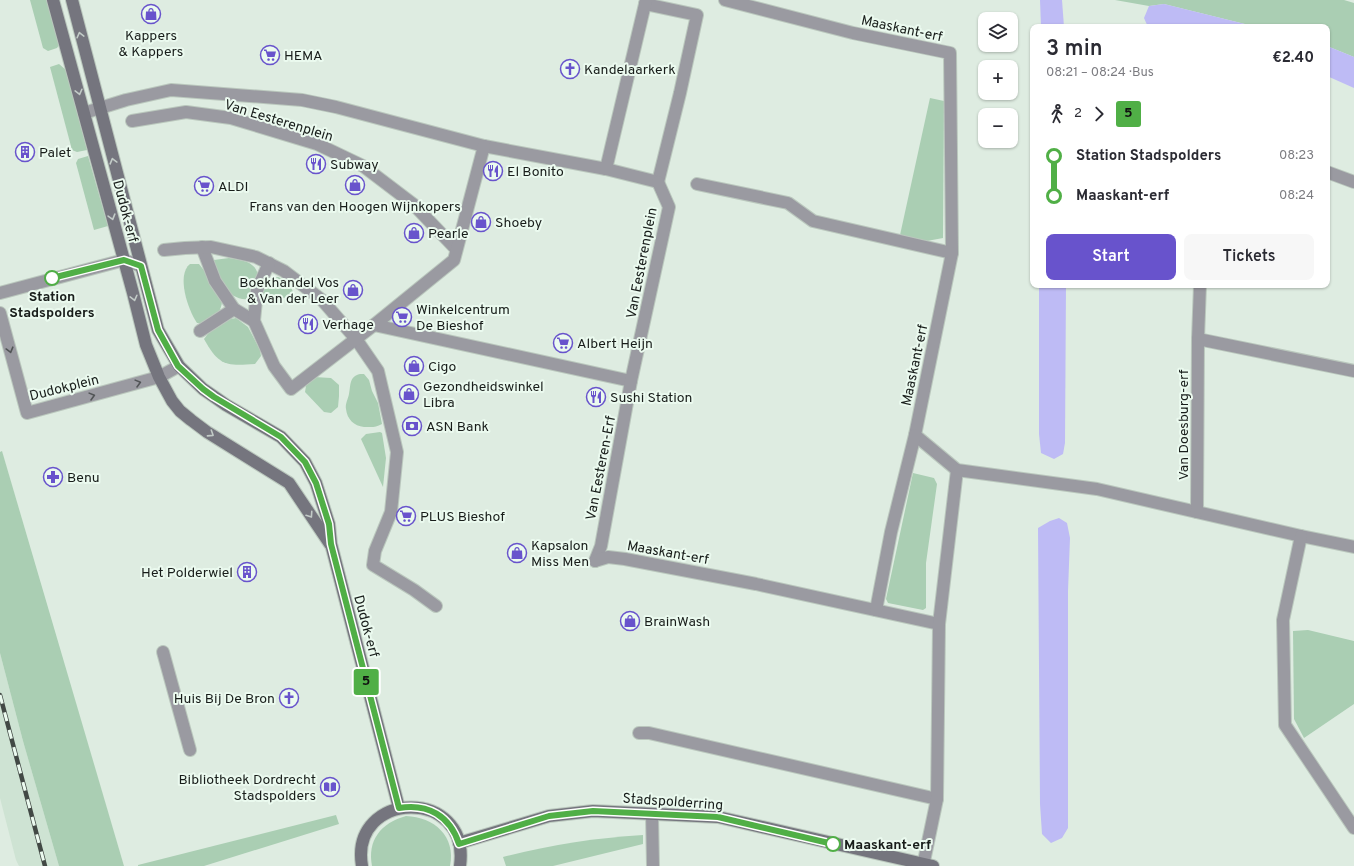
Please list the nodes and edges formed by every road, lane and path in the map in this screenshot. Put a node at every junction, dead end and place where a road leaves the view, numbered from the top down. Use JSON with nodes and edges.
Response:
{"nodes":[{"id":1,"x":53,"y":0,"type":"edge"},
{"id":2,"x":72,"y":0,"type":"edge"},
{"id":3,"x":725,"y":0,"type":"edge"},
{"id":4,"x":645,"y":2,"type":"edge"},
{"id":5,"x":99,"y":108,"type":"junction"},
{"id":6,"x":84,"y":113,"type":"junction"},
{"id":7,"x":132,"y":121,"type":"dead end"},
{"id":8,"x":484,"y":146,"type":"junction"},
{"id":9,"x":606,"y":169,"type":"junction"},
{"id":10,"x":1330,"y":173,"type":"edge"},
{"id":11,"x":658,"y":182,"type":"junction"},
{"id":12,"x":1354,"y":182,"type":"edge"},
{"id":13,"x":697,"y":184,"type":"dead end"},
{"id":14,"x":202,"y":247,"type":"junction"},
{"id":15,"x":456,"y":249,"type":"junction"},
{"id":16,"x":164,"y":250,"type":"dead end"},
{"id":17,"x":952,"y":253,"type":"junction"},
{"id":18,"x":124,"y":260,"type":"junction"},
{"id":19,"x":269,"y":264,"type":"junction"},
{"id":20,"x":141,"y":266,"type":"junction"},
{"id":21,"x":1200,"y":288,"type":"edge"},
{"id":22,"x":0,"y":293,"type":"edge"},
{"id":23,"x":234,"y":309,"type":"junction"},
{"id":24,"x":0,"y":312,"type":"edge"},
{"id":25,"x":254,"y":321,"type":"junction"},
{"id":26,"x":374,"y":325,"type":"junction"},
{"id":27,"x":200,"y":331,"type":"dead end"},
{"id":28,"x":356,"y":339,"type":"junction"},
{"id":29,"x":1198,"y":339,"type":"junction"},
{"id":30,"x":178,"y":366,"type":"junction"},
{"id":31,"x":1354,"y":371,"type":"edge"},
{"id":32,"x":159,"y":377,"type":"junction"},
{"id":33,"x":631,"y":381,"type":"junction"},
{"id":34,"x":915,"y":435,"type":"junction"},
{"id":35,"x":958,"y":470,"type":"junction"},
{"id":36,"x":1198,"y":512,"type":"junction"},
{"id":37,"x":1301,"y":536,"type":"junction"},
{"id":38,"x":331,"y":544,"type":"junction"},
{"id":39,"x":1354,"y":547,"type":"edge"},
{"id":40,"x":595,"y":561,"type":"joint"},
{"id":41,"x":436,"y":606,"type":"dead end"},
{"id":42,"x":876,"y":610,"type":"junction"},
{"id":43,"x":939,"y":624,"type":"junction"},
{"id":44,"x":163,"y":652,"type":"dead end"},
{"id":45,"x":639,"y":733,"type":"dead end"},
{"id":46,"x":190,"y":750,"type":"dead end"},
{"id":47,"x":937,"y":799,"type":"junction"},
{"id":48,"x":399,"y":808,"type":"junction"},
{"id":49,"x":652,"y":814,"type":"junction"},
{"id":50,"x":1354,"y":828,"type":"edge"},
{"id":51,"x":459,"y":844,"type":"junction"},
{"id":52,"x":926,"y":865,"type":"edge"},
{"id":53,"x":362,"y":866,"type":"edge"},
{"id":54,"x":460,"y":866,"type":"edge"},
{"id":55,"x":653,"y":866,"type":"edge"}],
"edges":[{"from":1,"to":6,"type":"street","name":"Dudok-erf","one_way":true},
{"from":5,"to":2,"type":"street","name":"Dudok-erf","one_way":true},
{"from":3,"to":17,"type":"street","name":"Maaskant-erf"},
{"from":4,"to":9,"type":"street"},
{"from":4,"to":11,"type":"street"},
{"from":5,"to":6,"type":"street","name":"Van Eesterenplein"},
{"from":5,"to":8,"type":"street","name":"Van Eesterenplein"},
{"from":20,"to":5,"type":"street","name":"Dudok-erf","one_way":true},
{"from":6,"to":18,"type":"street","name":"Dudok-erf","one_way":true},
{"from":7,"to":15,"type":"street","name":"Van Eesterenplein"},
{"from":8,"to":9,"type":"street","name":"Van Eesterenplein"},
{"from":8,"to":15,"type":"street"},
{"from":9,"to":11,"type":"street","name":"Van Eesterenplein"},
{"from":10,"to":12,"type":"street"},
{"from":11,"to":33,"type":"street","name":"Van Eesterenplein"},
{"from":13,"to":17,"type":"street"},
{"from":14,"to":16,"type":"street"},
{"from":14,"to":19,"type":"street"},
{"from":14,"to":23,"type":"street"},
{"from":15,"to":26,"type":"street"},
{"from":17,"to":34,"type":"street","name":"Maaskant-erf"},
{"from":18,"to":20,"type":"street"},
{"from":18,"to":22,"type":"street"},
{"from":18,"to":32,"type":"street","name":"Dudok-erf","one_way":true},
{"from":19,"to":25,"type":"street"},
{"from":19,"to":28,"type":"street"},
{"from":20,"to":30,"type":"street","name":"Dudok-erf"},
{"from":21,"to":29,"type":"street","name":"Van Doesburg-erf"},
{"from":23,"to":25,"type":"street"},
{"from":23,"to":27,"type":"street"},
{"from":24,"to":32,"type":"street","name":"Dudokplein","one_way":true},
{"from":25,"to":28,"type":"street"},
{"from":26,"to":28,"type":"street"},
{"from":26,"to":33,"type":"street"},
{"from":28,"to":41,"type":"street"},
{"from":29,"to":31,"type":"street"},
{"from":29,"to":36,"type":"street","name":"Van Doesburg-erf"},
{"from":30,"to":32,"type":"street"},
{"from":30,"to":38,"type":"street","name":"Dudok-erf"},
{"from":32,"to":38,"type":"street","name":"Dudok-erf","one_way":true},
{"from":33,"to":40,"type":"street","name":"Van Eesteren-Erf"},
{"from":34,"to":35,"type":"street"},
{"from":34,"to":42,"type":"street","name":"Maaskant-erf"},
{"from":35,"to":36,"type":"street"},
{"from":35,"to":43,"type":"street"},
{"from":36,"to":37,"type":"street"},
{"from":37,"to":39,"type":"street"},
{"from":37,"to":50,"type":"street"},
{"from":38,"to":48,"type":"street","name":"Dudok-erf"},
{"from":40,"to":42,"type":"street","name":"Maaskant-erf"},
{"from":42,"to":43,"type":"street","name":"Maaskant-erf"},
{"from":43,"to":47,"type":"street"},
{"from":44,"to":46,"type":"street"},
{"from":45,"to":47,"type":"street"},
{"from":47,"to":52,"type":"street"},
{"from":48,"to":51,"type":"street"},
{"from":48,"to":53,"type":"street"},
{"from":49,"to":51,"type":"street","name":"Stadspolderring"},
{"from":49,"to":52,"type":"street","name":"Stadspolderring"},
{"from":49,"to":55,"type":"street"},
{"from":51,"to":54,"type":"street"}]}
